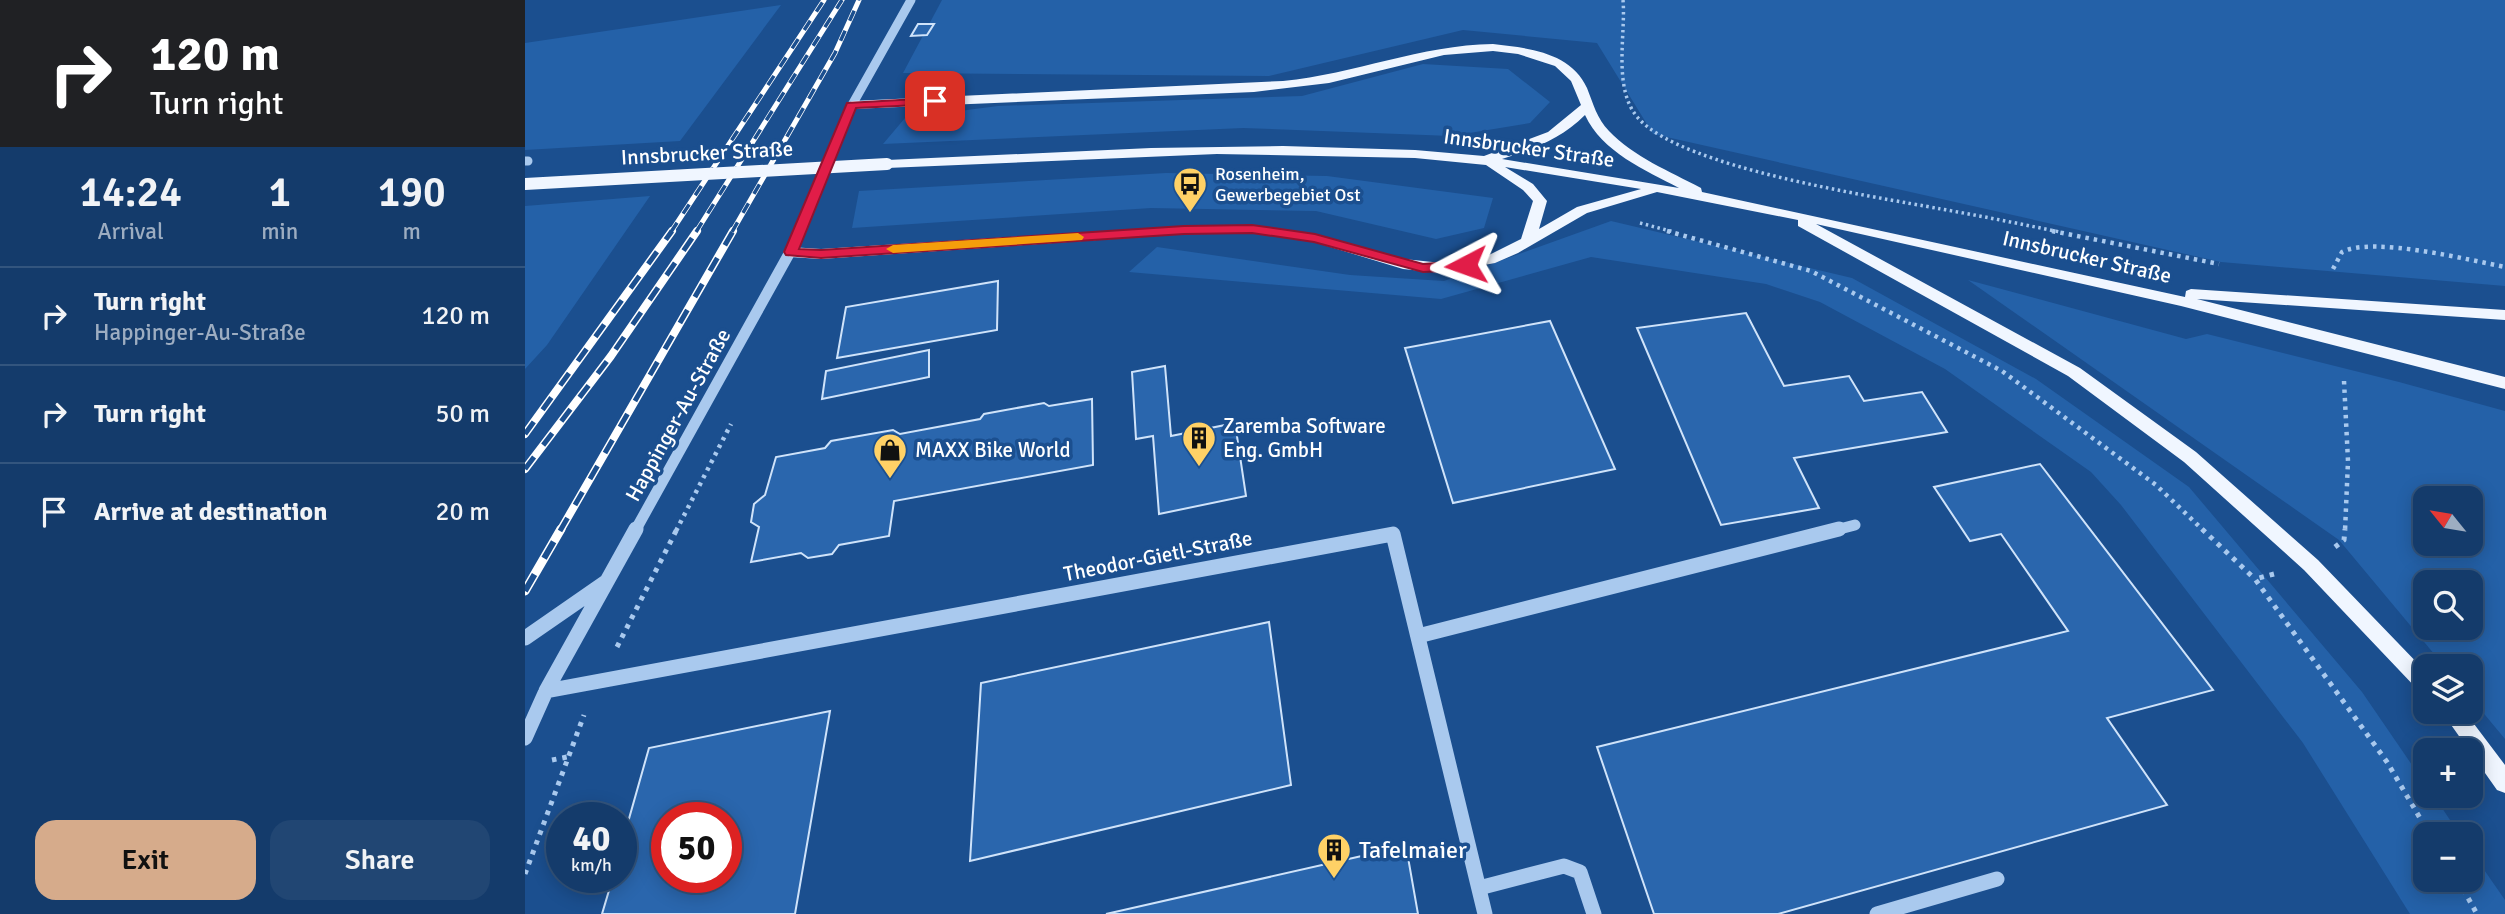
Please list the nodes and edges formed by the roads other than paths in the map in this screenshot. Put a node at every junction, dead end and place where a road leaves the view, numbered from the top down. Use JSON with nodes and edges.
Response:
{"nodes":[{"id":1,"x":911,"y":0,"type":"edge"},
{"id":2,"x":852,"y":105,"type":"junction"},
{"id":3,"x":1586,"y":107,"type":"junction"},
{"id":4,"x":1483,"y":160,"type":"junction"},
{"id":5,"x":525,"y":184,"type":"edge"},
{"id":6,"x":1654,"y":189,"type":"junction"},
{"id":7,"x":1711,"y":199,"type":"junction"},
{"id":8,"x":1785,"y":213,"type":"junction"},
{"id":9,"x":1528,"y":240,"type":"junction"},
{"id":10,"x":790,"y":252,"type":"junction"},
{"id":11,"x":2140,"y":290,"type":"junction"},
{"id":12,"x":2505,"y":315,"type":"edge"},
{"id":13,"x":2505,"y":383,"type":"edge"},
{"id":14,"x":1855,"y":524,"type":"dead end"},
{"id":15,"x":608,"y":581,"type":"junction"},
{"id":16,"x":1418,"y":636,"type":"junction"},
{"id":17,"x":525,"y":638,"type":"edge"},
{"id":18,"x":2413,"y":671,"type":"edge"},
{"id":19,"x":547,"y":691,"type":"junction"},
{"id":20,"x":2461,"y":724,"type":"edge"},
{"id":21,"x":525,"y":737,"type":"edge"},
{"id":22,"x":2505,"y":783,"type":"edge"},
{"id":23,"x":1997,"y":878,"type":"dead end"},
{"id":24,"x":1479,"y":888,"type":"junction"},
{"id":25,"x":1485,"y":914,"type":"edge"},
{"id":26,"x":1594,"y":914,"type":"edge"},
{"id":27,"x":1877,"y":914,"type":"edge"}],
"edges":[{"from":1,"to":2,"type":"street","name":"Happinger-Au-Straße"},
{"from":2,"to":3,"type":"main road"},
{"from":2,"to":10,"type":"street","name":"Happinger-Au-Straße"},
{"from":3,"to":4,"type":"main road"},
{"from":3,"to":7,"type":"main road"},
{"from":4,"to":5,"type":"main road","name":"Innsbrucker Straße","bridge":true},
{"from":4,"to":6,"type":"main road","name":"Innsbrucker Straße"},
{"from":4,"to":9,"type":"main road"},
{"from":6,"to":7,"type":"main road","name":"Innsbrucker Straße"},
{"from":6,"to":9,"type":"main road"},
{"from":7,"to":8,"type":"main road","name":"Innsbrucker Straße"},
{"from":8,"to":11,"type":"main road","name":"Innsbrucker Straße"},
{"from":8,"to":18,"type":"main road"},
{"from":9,"to":10,"type":"main road"},
{"from":10,"to":15,"type":"street","name":"Happinger-Au-Straße"},
{"from":11,"to":12,"type":"main road"},
{"from":11,"to":13,"type":"main road","name":"Innsbrucker Straße"},
{"from":14,"to":16,"type":"street"},
{"from":15,"to":17,"type":"street"},
{"from":15,"to":19,"type":"street","name":"Happinger-Au-Straße"},
{"from":16,"to":19,"type":"street","name":"Theodor-Gietl-Straße"},
{"from":16,"to":24,"type":"street","name":"Theodor-Gietl-Straße"},
{"from":19,"to":21,"type":"street","name":"Happinger-Au-Straße"},
{"from":20,"to":22,"type":"main road"},
{"from":23,"to":27,"type":"street"},
{"from":24,"to":25,"type":"street","name":"Theodor-Gietl-Straße"},
{"from":24,"to":26,"type":"street"}]}
